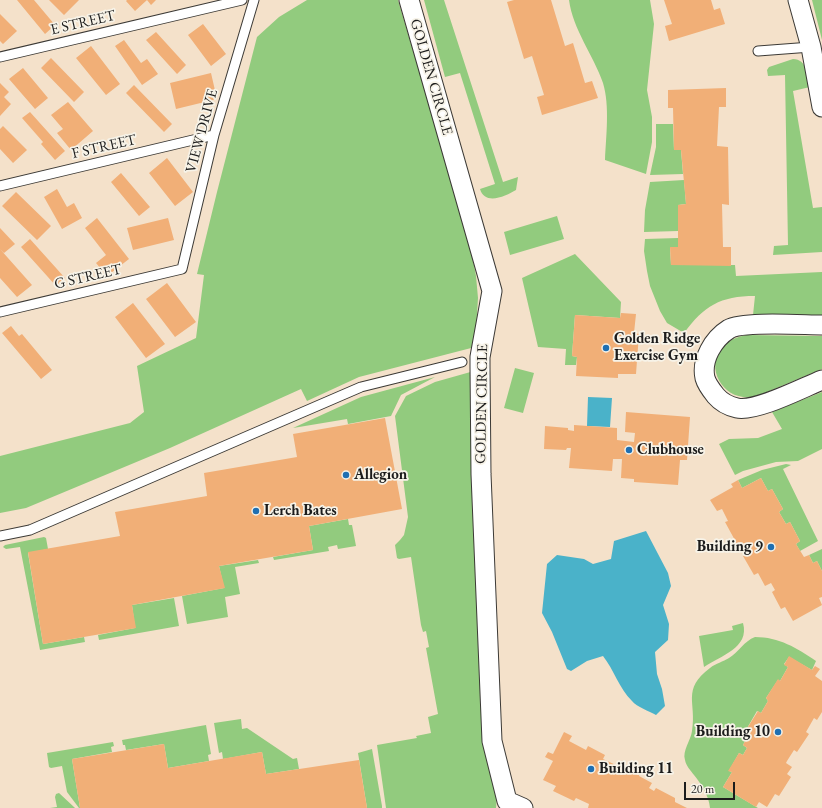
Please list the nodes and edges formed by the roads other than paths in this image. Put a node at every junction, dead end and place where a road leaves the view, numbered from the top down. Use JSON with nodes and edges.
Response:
{"nodes":[{"id":1,"x":242,"y":0,"type":"edge"},
{"id":2,"x":254,"y":0,"type":"edge"},
{"id":3,"x":409,"y":0,"type":"edge"},
{"id":4,"x":798,"y":0,"type":"edge"},
{"id":5,"x":811,"y":47,"type":"junction"},
{"id":6,"x":758,"y":51,"type":"dead end"},
{"id":7,"x":0,"y":57,"type":"edge"},
{"id":8,"x":822,"y":107,"type":"edge"},
{"id":9,"x":214,"y":135,"type":"junction"},
{"id":10,"x":0,"y":186,"type":"edge"},
{"id":11,"x":182,"y":269,"type":"joint"},
{"id":12,"x":0,"y":312,"type":"edge"},
{"id":13,"x":822,"y":325,"type":"edge"},
{"id":14,"x":462,"y":362,"type":"dead end"},
{"id":15,"x":822,"y":380,"type":"edge"},
{"id":16,"x":0,"y":536,"type":"edge"},
{"id":17,"x":523,"y":808,"type":"edge"}],
"edges":[{"from":1,"to":7,"type":"lane","name":"E STREET"},
{"from":2,"to":9,"type":"lane","name":"VIEW DRIVE"},
{"from":3,"to":17,"type":"street","name":"GOLDEN CIRCLE"},
{"from":4,"to":5,"type":"street"},
{"from":5,"to":6,"type":"lane"},
{"from":5,"to":8,"type":"street"},
{"from":9,"to":10,"type":"lane","name":"F STREET"},
{"from":9,"to":11,"type":"lane","name":"VIEW DRIVE"},
{"from":11,"to":12,"type":"lane","name":"G STREET"},
{"from":13,"to":15,"type":"street"},
{"from":14,"to":16,"type":"lane"}]}
